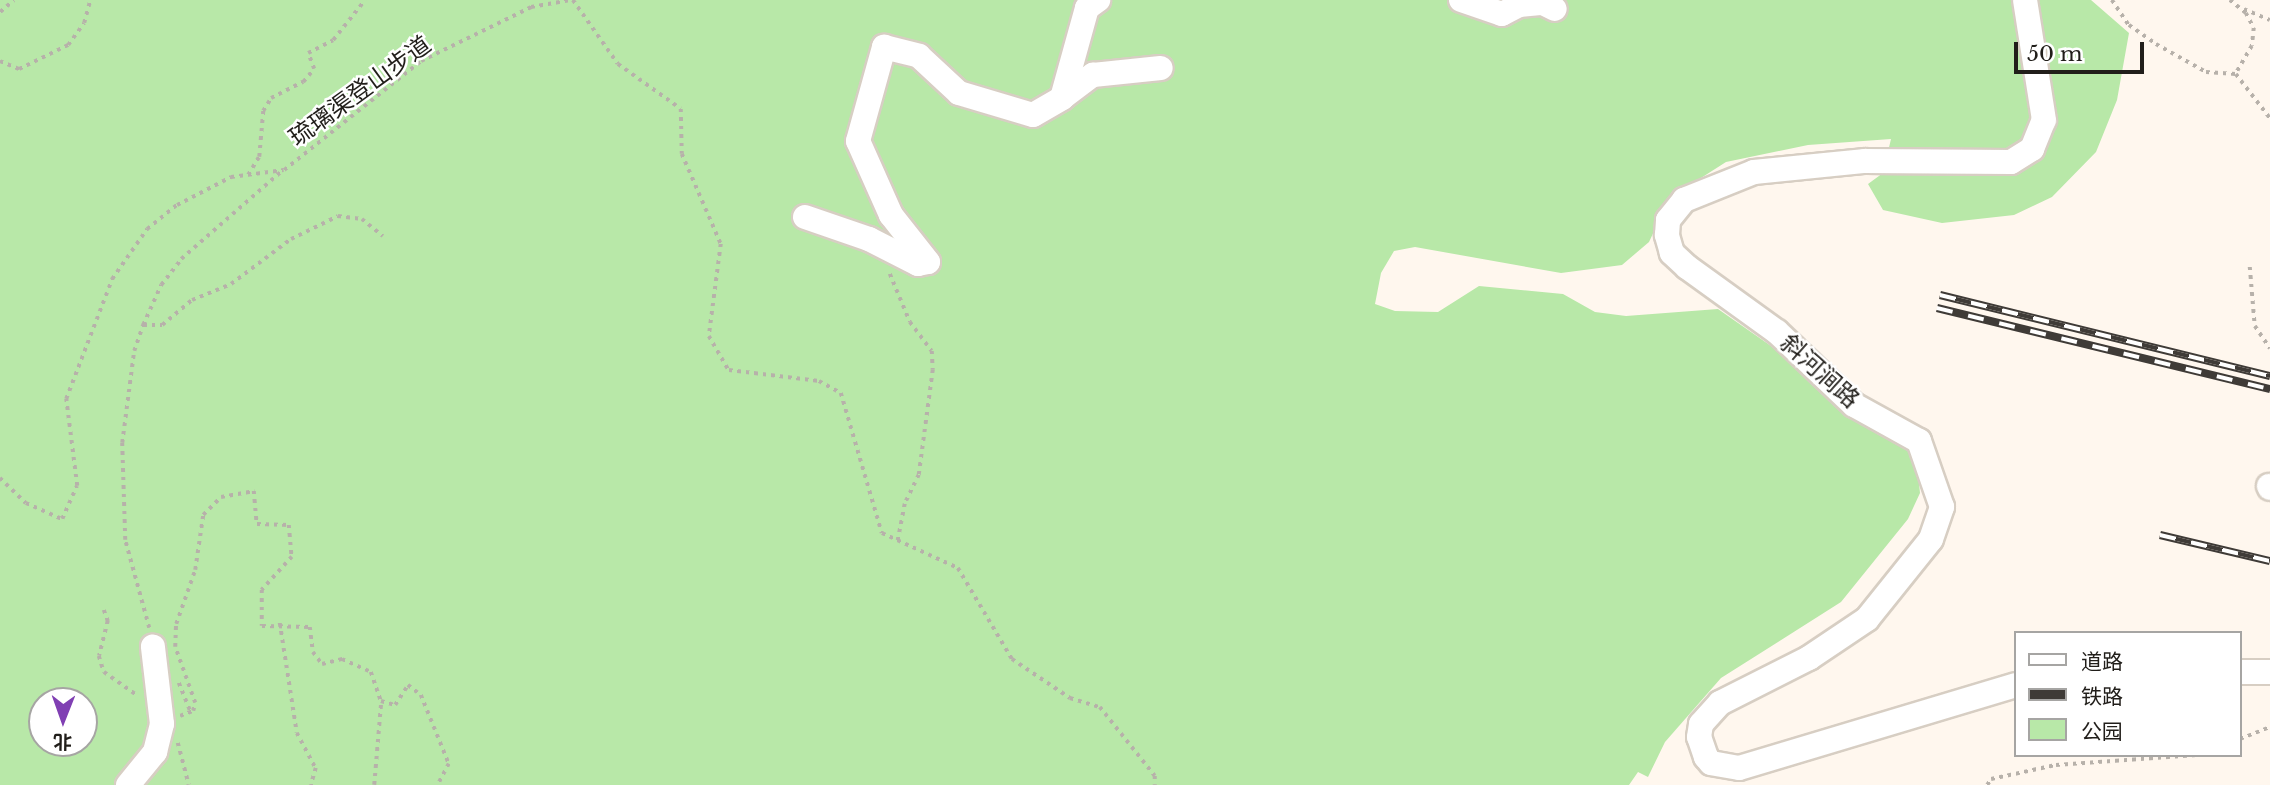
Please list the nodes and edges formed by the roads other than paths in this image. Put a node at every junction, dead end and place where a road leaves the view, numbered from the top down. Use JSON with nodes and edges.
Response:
{"nodes":[{"id":1,"x":1098,"y":0,"type":"edge"},
{"id":2,"x":1461,"y":0,"type":"edge"},
{"id":3,"x":2025,"y":0,"type":"edge"},
{"id":4,"x":1555,"y":9,"type":"dead end"},
{"id":5,"x":1161,"y":68,"type":"dead end"},
{"id":6,"x":1062,"y":98,"type":"junction"},
{"id":7,"x":804,"y":216,"type":"dead end"},
{"id":8,"x":153,"y":647,"type":"road end"},
{"id":9,"x":2242,"y":672,"type":"edge"},
{"id":10,"x":2270,"y":673,"type":"edge"},
{"id":11,"x":2014,"y":686,"type":"edge"},
{"id":12,"x":128,"y":785,"type":"edge"}],
"edges":[{"from":1,"to":6,"type":"street"},
{"from":2,"to":4,"type":"street"},
{"from":3,"to":11,"type":"street","name":"斜河涧路"},
{"from":5,"to":6,"type":"street"},
{"from":6,"to":7,"type":"street"},
{"from":8,"to":12,"type":"street"},
{"from":9,"to":10,"type":"street"}]}
